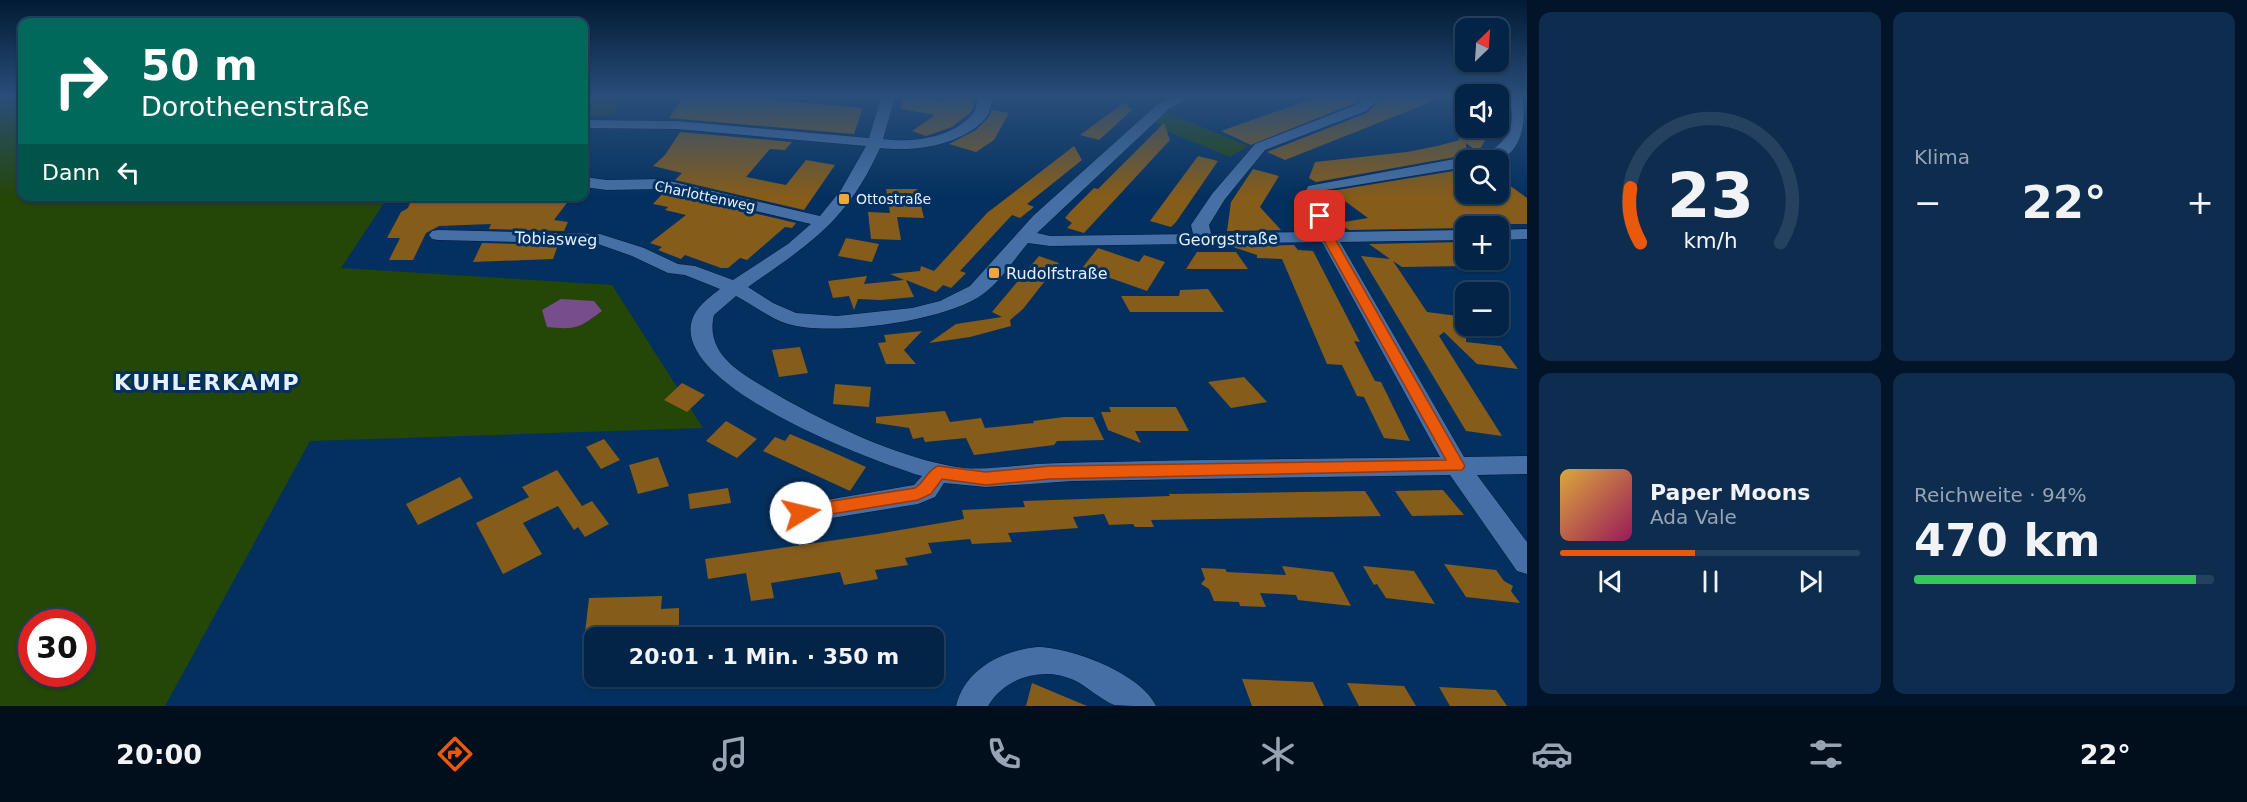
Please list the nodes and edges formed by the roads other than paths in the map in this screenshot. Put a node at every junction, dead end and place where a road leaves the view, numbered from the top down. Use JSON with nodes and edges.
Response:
{"nodes":[{"id":1,"x":736,"y":130,"type":"edge"},
{"id":2,"x":803,"y":130,"type":"edge"},
{"id":3,"x":880,"y":130,"type":"edge"},
{"id":4,"x":960,"y":130,"type":"edge"},
{"id":5,"x":1137,"y":130,"type":"edge"},
{"id":6,"x":1304,"y":130,"type":"edge"},
{"id":7,"x":1518,"y":130,"type":"edge"},
{"id":8,"x":763,"y":132,"type":"joint"},
{"id":9,"x":801,"y":135,"type":"junction"},
{"id":10,"x":874,"y":144,"type":"junction"},
{"id":11,"x":1501,"y":150,"type":"edge"},
{"id":12,"x":1455,"y":164,"type":"edge"},
{"id":13,"x":588,"y":183,"type":"edge"},
{"id":14,"x":825,"y":222,"type":"junction"},
{"id":15,"x":1527,"y":234,"type":"edge"},
{"id":16,"x":1455,"y":235,"type":"edge"},
{"id":17,"x":1509,"y":235,"type":"edge"},
{"id":18,"x":438,"y":236,"type":"dead end"},
{"id":19,"x":1026,"y":237,"type":"junction"},
{"id":20,"x":1328,"y":237,"type":"junction"},
{"id":21,"x":1203,"y":239,"type":"junction"},
{"id":22,"x":735,"y":288,"type":"junction"},
{"id":23,"x":1527,"y":465,"type":"edge"},
{"id":24,"x":1457,"y":466,"type":"junction"},
{"id":25,"x":938,"y":472,"type":"junction"},
{"id":26,"x":801,"y":513,"type":"dead end"},
{"id":27,"x":1527,"y":563,"type":"edge"},
{"id":28,"x":972,"y":706,"type":"edge"},
{"id":29,"x":1140,"y":706,"type":"edge"}],
"edges":[{"from":1,"to":8,"type":"street"},
{"from":2,"to":9,"type":"street"},
{"from":3,"to":10,"type":"street"},
{"from":4,"to":10,"type":"street"},
{"from":5,"to":19,"type":"street"},
{"from":6,"to":21,"type":"street"},
{"from":7,"to":11,"type":"street"},
{"from":8,"to":9,"type":"street"},
{"from":9,"to":10,"type":"street"},
{"from":10,"to":14,"type":"street"},
{"from":12,"to":20,"type":"street"},
{"from":13,"to":14,"type":"street","name":"Charlottenweg"},
{"from":14,"to":22,"type":"street"},
{"from":15,"to":17,"type":"street"},
{"from":16,"to":20,"type":"street","name":"Georgstraße"},
{"from":18,"to":22,"type":"street","name":"Tobiasweg"},
{"from":19,"to":21,"type":"street","name":"Georgstraße"},
{"from":19,"to":22,"type":"street"},
{"from":20,"to":21,"type":"street","name":"Georgstraße"},
{"from":20,"to":24,"type":"street"},
{"from":22,"to":25,"type":"street"},
{"from":23,"to":24,"type":"street"},
{"from":24,"to":25,"type":"street"},
{"from":24,"to":27,"type":"street"},
{"from":25,"to":26,"type":"street"},
{"from":28,"to":29,"type":"street"}]}
